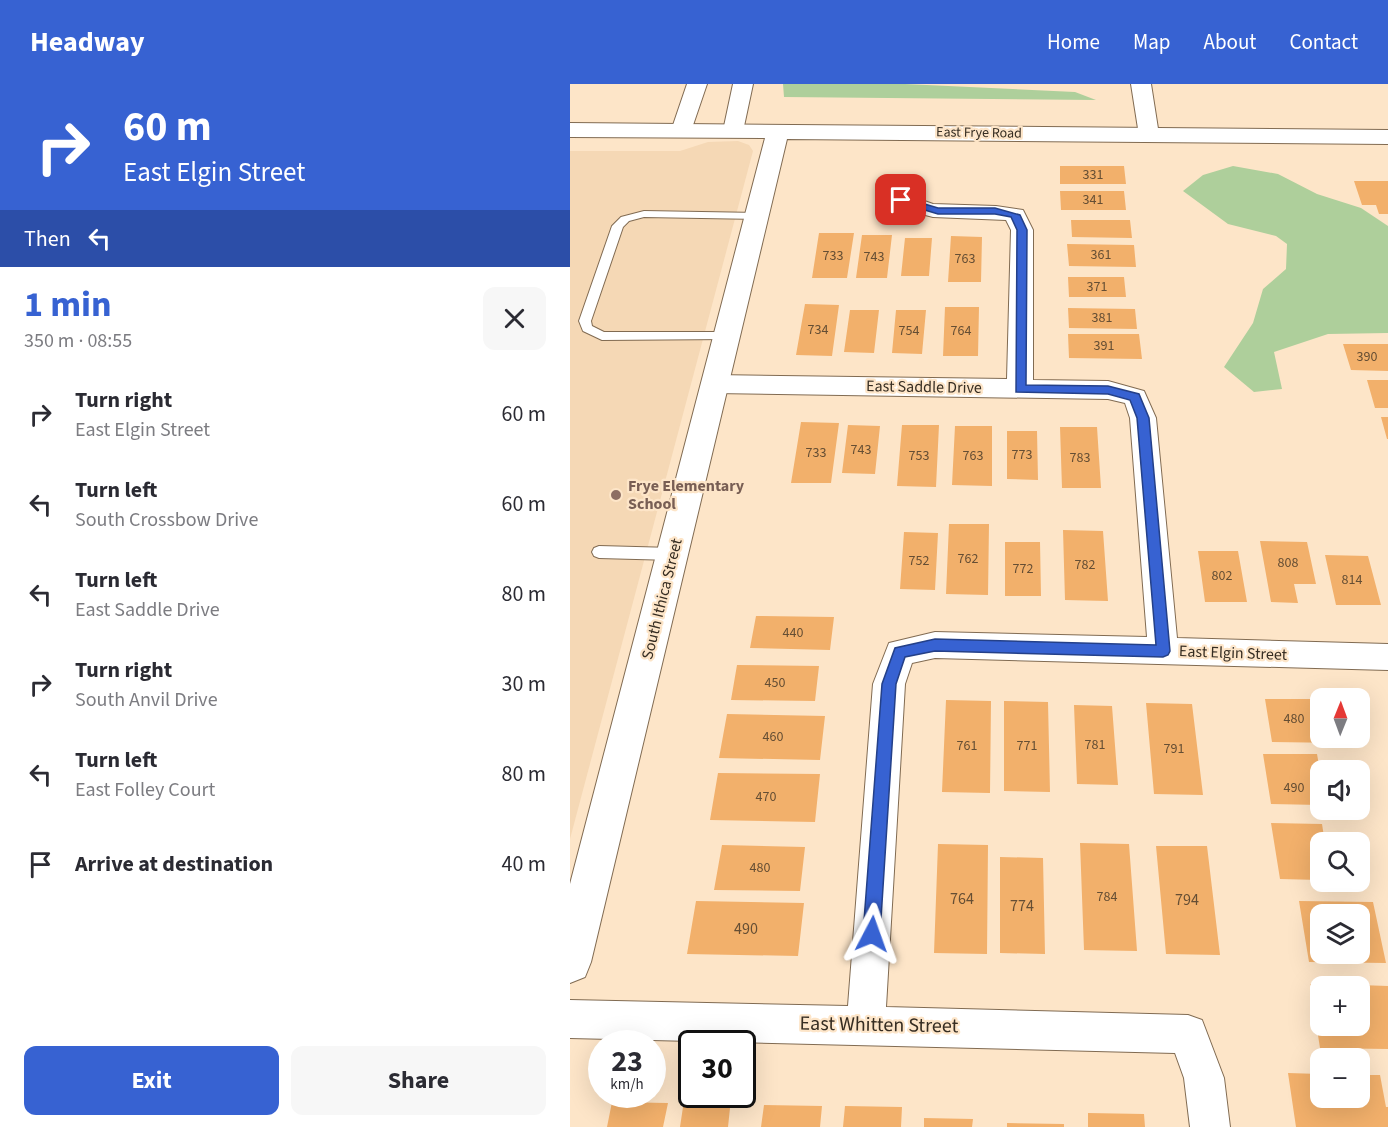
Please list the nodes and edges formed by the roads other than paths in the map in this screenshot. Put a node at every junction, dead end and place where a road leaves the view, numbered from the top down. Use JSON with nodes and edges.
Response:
{"nodes":[{"id":1,"x":697,"y":84,"type":"edge"},
{"id":2,"x":743,"y":84,"type":"edge"},
{"id":3,"x":1141,"y":84,"type":"edge"},
{"id":4,"x":570,"y":130,"type":"edge"},
{"id":5,"x":681,"y":131,"type":"junction"},
{"id":6,"x":733,"y":131,"type":"junction"},
{"id":7,"x":778,"y":131,"type":"junction"},
{"id":8,"x":1149,"y":135,"type":"junction"},
{"id":9,"x":1388,"y":137,"type":"edge"},
{"id":10,"x":890,"y":195,"type":"dead end"},
{"id":11,"x":759,"y":216,"type":"junction"},
{"id":12,"x":726,"y":336,"type":"junction"},
{"id":13,"x":714,"y":384,"type":"junction"},
{"id":14,"x":1020,"y":389,"type":"junction"},
{"id":15,"x":599,"y":552,"type":"dead end"},
{"id":16,"x":673,"y":554,"type":"junction"},
{"id":17,"x":1163,"y":651,"type":"junction"},
{"id":18,"x":1387,"y":662,"type":"edge"},
{"id":19,"x":570,"y":962,"type":"edge"},
{"id":20,"x":570,"y":1019,"type":"edge"},
{"id":21,"x":866,"y":1025,"type":"junction"},
{"id":22,"x":1210,"y":1127,"type":"edge"}],
"edges":[{"from":1,"to":5,"type":"street"},
{"from":2,"to":6,"type":"street"},
{"from":3,"to":8,"type":"street"},
{"from":4,"to":5,"type":"street","name":"East Frye Road"},
{"from":5,"to":6,"type":"street","name":"East Frye Road"},
{"from":6,"to":7,"type":"street","name":"East Frye Road"},
{"from":7,"to":8,"type":"street","name":"East Frye Road"},
{"from":7,"to":11,"type":"street","name":"South Ithica Street"},
{"from":8,"to":9,"type":"street","name":"East Frye Road"},
{"from":10,"to":14,"type":"street"},
{"from":11,"to":12,"type":"street","name":"South Ithica Street"},
{"from":11,"to":12,"type":"lane"},
{"from":12,"to":13,"type":"street","name":"South Ithica Street"},
{"from":13,"to":14,"type":"street","name":"East Saddle Drive"},
{"from":13,"to":16,"type":"street","name":"South Ithica Street"},
{"from":14,"to":17,"type":"street","name":"East Saddle Drive"},
{"from":15,"to":16,"type":"lane"},
{"from":16,"to":19,"type":"street","name":"South Ithica Street"},
{"from":17,"to":18,"type":"street","name":"East Elgin Street"},
{"from":17,"to":21,"type":"street","name":"East Elgin Street"},
{"from":20,"to":21,"type":"street","name":"East Whitten Street"},
{"from":21,"to":22,"type":"street","name":"East Whitten Street"}]}
